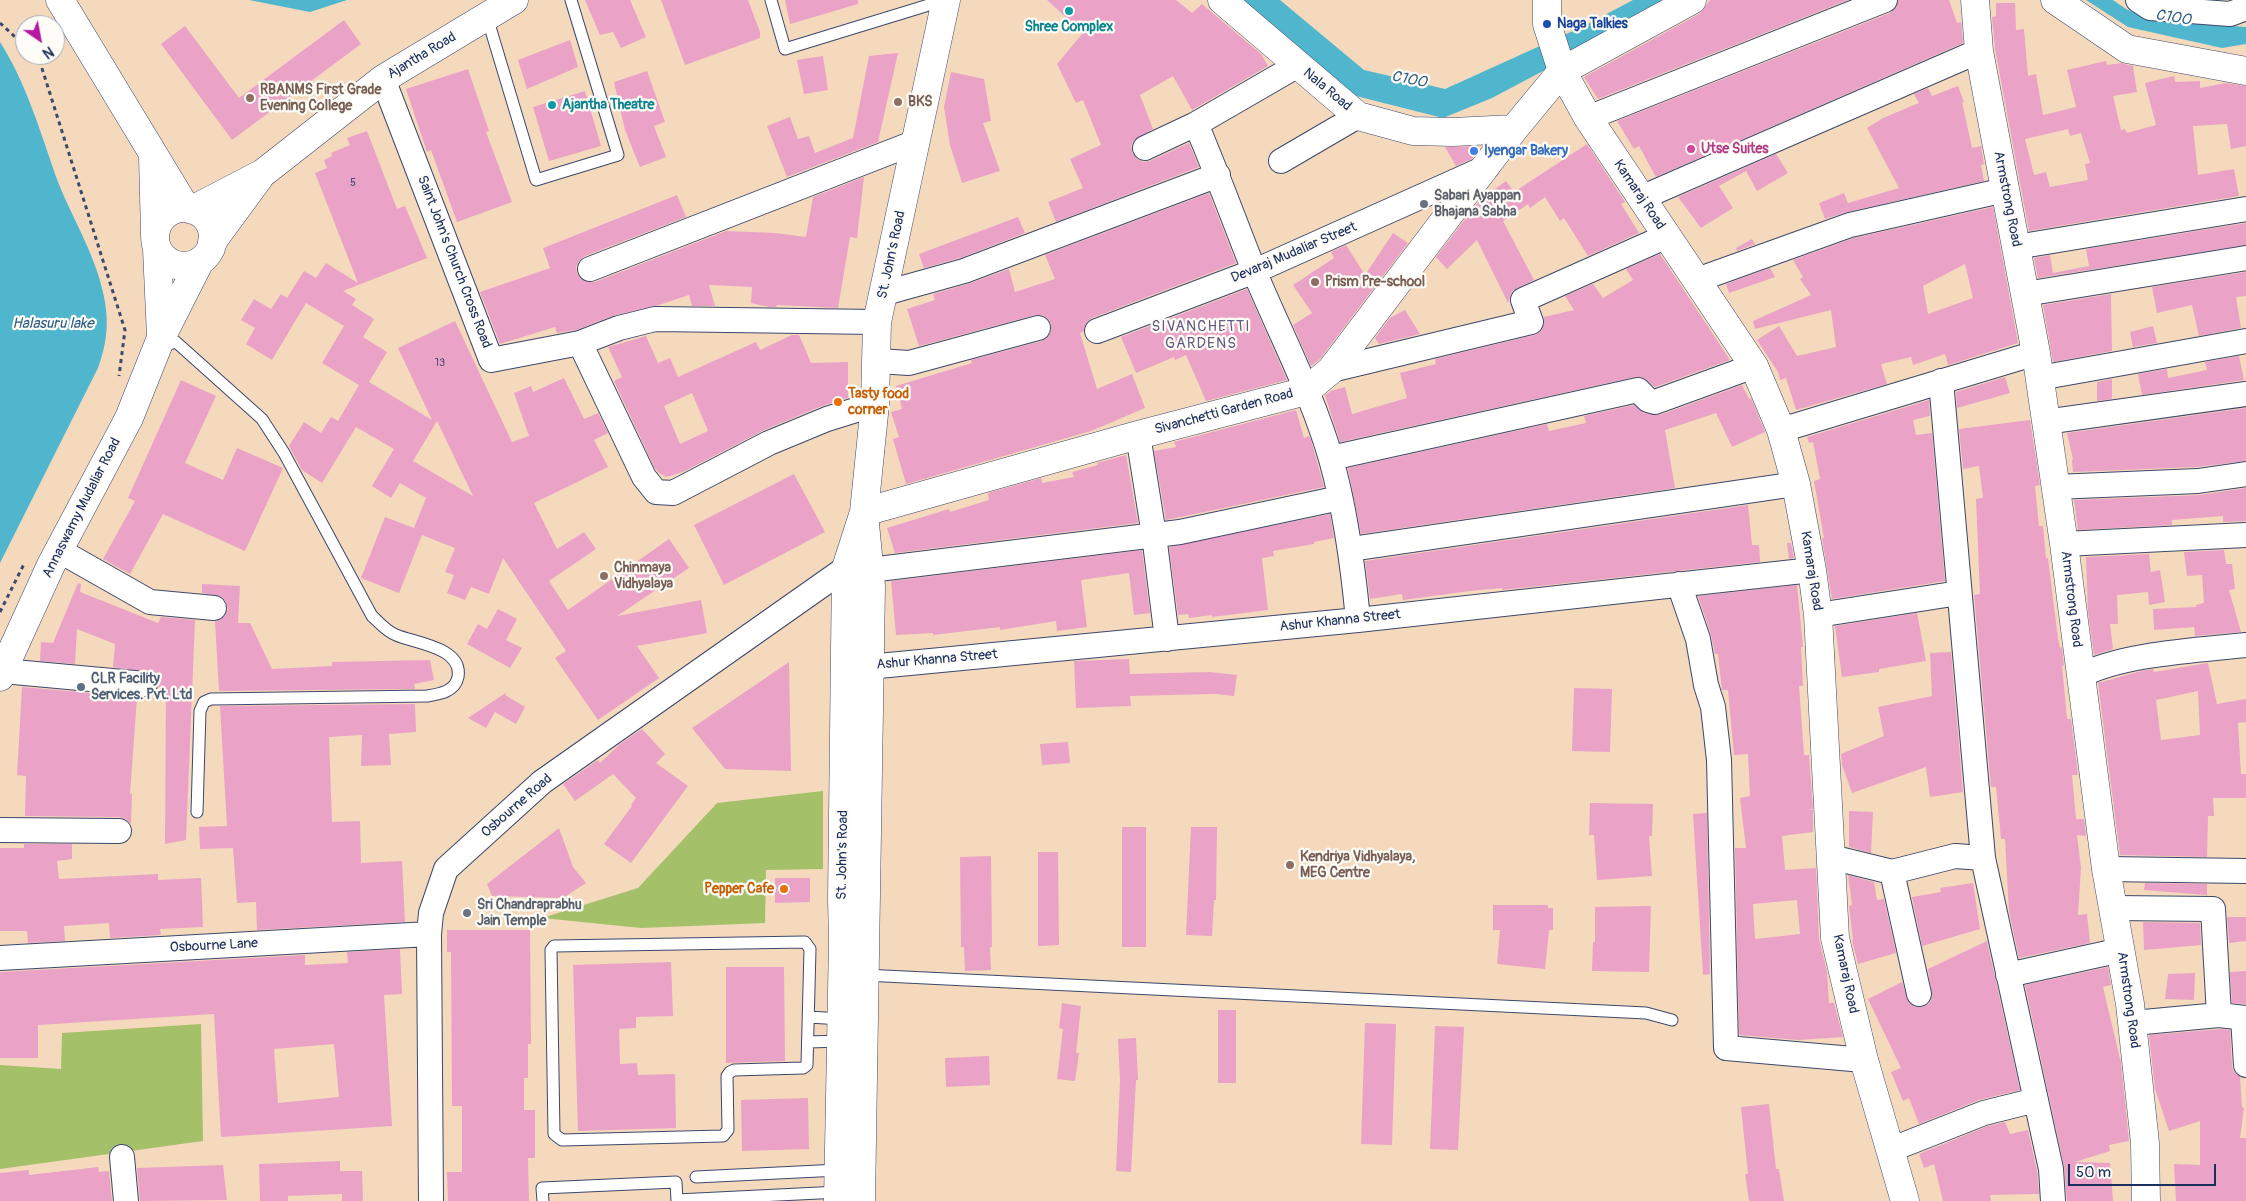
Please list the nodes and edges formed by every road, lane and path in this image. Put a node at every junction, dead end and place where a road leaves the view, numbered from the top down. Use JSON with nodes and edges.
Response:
{"nodes":[{"id":1,"x":60,"y":0,"type":"edge"},
{"id":2,"x":514,"y":0,"type":"edge"},
{"id":3,"x":571,"y":0,"type":"edge"},
{"id":4,"x":771,"y":0,"type":"edge"},
{"id":5,"x":946,"y":0,"type":"edge"},
{"id":6,"x":1547,"y":0,"type":"edge"},
{"id":7,"x":1692,"y":0,"type":"edge"},
{"id":8,"x":1885,"y":0,"type":"edge"},
{"id":9,"x":1974,"y":0,"type":"edge"},
{"id":10,"x":2055,"y":0,"type":"edge"},
{"id":11,"x":2138,"y":0,"type":"edge"},
{"id":12,"x":1237,"y":1,"type":"edge"},
{"id":13,"x":2246,"y":8,"type":"edge"},
{"id":14,"x":487,"y":18,"type":"junction"},
{"id":15,"x":0,"y":22,"type":"edge"},
{"id":16,"x":15,"y":36,"type":"edge"},
{"id":17,"x":1979,"y":51,"type":"junction"},
{"id":18,"x":41,"y":65,"type":"edge"},
{"id":19,"x":1298,"y":65,"type":"junction"},
{"id":20,"x":2246,"y":70,"type":"edge"},
{"id":21,"x":1562,"y":71,"type":"junction"},
{"id":22,"x":383,"y":79,"type":"junction"},
{"id":23,"x":1358,"y":116,"type":"junction"},
{"id":24,"x":1588,"y":118,"type":"junction"},
{"id":25,"x":1196,"y":124,"type":"junction"},
{"id":26,"x":1514,"y":129,"type":"junction"},
{"id":27,"x":916,"y":142,"type":"junction"},
{"id":28,"x":1145,"y":148,"type":"dead end"},
{"id":29,"x":153,"y":156,"type":"junction"},
{"id":30,"x":1281,"y":161,"type":"dead end"},
{"id":31,"x":1487,"y":167,"type":"junction"},
{"id":32,"x":263,"y":173,"type":"junction"},
{"id":33,"x":1218,"y":175,"type":"junction"},
{"id":34,"x":2005,"y":190,"type":"junction"},
{"id":35,"x":1641,"y":198,"type":"junction"},
{"id":36,"x":189,"y":209,"type":"junction"},
{"id":37,"x":2246,"y":209,"type":"edge"},
{"id":38,"x":1667,"y":236,"type":"junction"},
{"id":39,"x":156,"y":242,"type":"junction"},
{"id":40,"x":2016,"y":247,"type":"junction"},
{"id":41,"x":206,"y":251,"type":"junction"},
{"id":42,"x":2246,"y":258,"type":"edge"},
{"id":43,"x":590,"y":269,"type":"dead end"},
{"id":44,"x":1255,"y":271,"type":"junction"},
{"id":45,"x":1697,"y":280,"type":"junction"},
{"id":46,"x":885,"y":292,"type":"junction"},
{"id":47,"x":2025,"y":294,"type":"junction"},
{"id":48,"x":878,"y":322,"type":"junction"},
{"id":49,"x":1038,"y":328,"type":"dead end"},
{"id":50,"x":1097,"y":332,"type":"dead end"},
{"id":51,"x":2246,"y":341,"type":"edge"},
{"id":52,"x":159,"y":342,"type":"junction"},
{"id":53,"x":580,"y":343,"type":"junction"},
{"id":54,"x":878,"y":360,"type":"junction"},
{"id":55,"x":1754,"y":366,"type":"junction"},
{"id":56,"x":2037,"y":366,"type":"junction"},
{"id":57,"x":1331,"y":370,"type":"junction"},
{"id":58,"x":118,"y":381,"type":"dead end"},
{"id":59,"x":1941,"y":381,"type":"junction"},
{"id":60,"x":1306,"y":391,"type":"junction"},
{"id":61,"x":2246,"y":394,"type":"edge"},
{"id":62,"x":876,"y":404,"type":"junction"},
{"id":63,"x":2045,"y":422,"type":"junction"},
{"id":64,"x":1781,"y":430,"type":"junction"},
{"id":65,"x":1138,"y":435,"type":"junction"},
{"id":66,"x":1331,"y":458,"type":"junction"},
{"id":67,"x":2246,"y":474,"type":"edge"},
{"id":68,"x":1796,"y":484,"type":"junction"},
{"id":69,"x":2055,"y":487,"type":"junction"},
{"id":70,"x":1340,"y":498,"type":"junction"},
{"id":71,"x":864,"y":512,"type":"junction"},
{"id":72,"x":1154,"y":535,"type":"junction"},
{"id":73,"x":2246,"y":535,"type":"edge"},
{"id":74,"x":2064,"y":544,"type":"junction"},
{"id":75,"x":1351,"y":550,"type":"junction"},
{"id":76,"x":60,"y":551,"type":"junction"},
{"id":77,"x":26,"y":559,"type":"dead end"},
{"id":78,"x":862,"y":568,"type":"junction"},
{"id":79,"x":1812,"y":570,"type":"junction"},
{"id":80,"x":1679,"y":584,"type":"junction"},
{"id":81,"x":1959,"y":593,"type":"junction"},
{"id":82,"x":214,"y":608,"type":"dead end"},
{"id":83,"x":0,"y":612,"type":"edge"},
{"id":84,"x":1818,"y":616,"type":"junction"},
{"id":85,"x":1358,"y":620,"type":"junction"},
{"id":86,"x":1167,"y":639,"type":"junction"},
{"id":87,"x":2246,"y":645,"type":"edge"},
{"id":88,"x":868,"y":667,"type":"junction"},
{"id":89,"x":2,"y":674,"type":"edge"},
{"id":90,"x":2081,"y":676,"type":"junction"},
{"id":91,"x":145,"y":684,"type":"dead end"},
{"id":92,"x":198,"y":812,"type":"dead end"},
{"id":93,"x":0,"y":830,"type":"edge"},
{"id":94,"x":119,"y":831,"type":"dead end"},
{"id":95,"x":1983,"y":858,"type":"junction"},
{"id":96,"x":1830,"y":861,"type":"junction"},
{"id":97,"x":2106,"y":869,"type":"junction"},
{"id":98,"x":2246,"y":870,"type":"edge"},
{"id":99,"x":1892,"y":872,"type":"junction"},
{"id":100,"x":2113,"y":908,"type":"junction"},
{"id":101,"x":428,"y":934,"type":"junction"},
{"id":102,"x":2121,"y":950,"type":"junction"},
{"id":103,"x":0,"y":958,"type":"edge"},
{"id":104,"x":864,"y":975,"type":"junction"},
{"id":105,"x":2008,"y":975,"type":"junction"},
{"id":106,"x":1920,"y":994,"type":"dead end"},
{"id":107,"x":2219,"y":1015,"type":"junction"},
{"id":108,"x":809,"y":1017,"type":"junction"},
{"id":109,"x":2244,"y":1018,"type":"edge"},
{"id":110,"x":1672,"y":1020,"type":"dead end"},
{"id":111,"x":2133,"y":1023,"type":"junction"},
{"id":112,"x":841,"y":1030,"type":"junction"},
{"id":113,"x":809,"y":1042,"type":"junction"},
{"id":114,"x":1864,"y":1060,"type":"junction"},
{"id":115,"x":2246,"y":1065,"type":"edge"},
{"id":116,"x":2036,"y":1100,"type":"junction"},
{"id":117,"x":1890,"y":1150,"type":"junction"},
{"id":118,"x":122,"y":1157,"type":"dead end"},
{"id":119,"x":801,"y":1172,"type":"junction"},
{"id":120,"x":696,"y":1177,"type":"dead end"},
{"id":121,"x":844,"y":1191,"type":"edge"},
{"id":122,"x":802,"y":1194,"type":"junction"},
{"id":123,"x":677,"y":1200,"type":"edge"},
{"id":124,"x":126,"y":1201,"type":"edge"},
{"id":125,"x":430,"y":1201,"type":"edge"},
{"id":126,"x":543,"y":1201,"type":"edge"},
{"id":127,"x":1905,"y":1201,"type":"edge"},
{"id":128,"x":2052,"y":1201,"type":"edge"},
{"id":129,"x":2146,"y":1201,"type":"edge"}],
"edges":[{"from":1,"to":29,"type":"street"},
{"from":2,"to":14,"type":"street","name":"Ajantha Road"},
{"from":3,"to":14,"type":"lane"},
{"from":4,"to":5,"type":"lane"},
{"from":5,"to":27,"type":"street","name":"St. John's Road"},
{"from":6,"to":21,"type":"street","name":"Kamaraj Road"},
{"from":7,"to":21,"type":"street","name":"Sivanchetti Garden Road"},
{"from":8,"to":24,"type":"street"},
{"from":9,"to":17,"type":"street","name":"Armstrong Road"},
{"from":10,"to":20,"type":"street"},
{"from":11,"to":13,"type":"street"},
{"from":12,"to":19,"type":"street","name":"Nala Road"},
{"from":14,"to":22,"type":"street","name":"Ajantha Road"},
{"from":15,"to":16,"type":"path"},
{"from":17,"to":34,"type":"street","name":"Armstrong Road"},
{"from":17,"to":35,"type":"street"},
{"from":18,"to":58,"type":"path"},
{"from":19,"to":23,"type":"street","name":"Nala Road"},
{"from":19,"to":25,"type":"street"},
{"from":21,"to":24,"type":"street","name":"Kamaraj Road"},
{"from":21,"to":26,"type":"street","name":"Sivanchetti Garden Road"},
{"from":22,"to":32,"type":"street","name":"Ajantha Road"},
{"from":22,"to":53,"type":"street","name":"Saint John's Church Cross Road"},
{"from":23,"to":26,"type":"street","name":"Nala Road"},
{"from":23,"to":30,"type":"street"},
{"from":24,"to":35,"type":"street","name":"Kamaraj Road"},
{"from":25,"to":28,"type":"street"},
{"from":25,"to":33,"type":"street"},
{"from":26,"to":31,"type":"street","name":"Sivanchetti Garden Road"},
{"from":27,"to":43,"type":"street"},
{"from":27,"to":46,"type":"street","name":"St. John's Road"},
{"from":29,"to":36,"type":"street"},
{"from":29,"to":39,"type":"street"},
{"from":31,"to":44,"type":"street","name":"Devaraj Mudaliar Street"},
{"from":31,"to":57,"type":"street","name":"Sivanchetti Garden Road"},
{"from":32,"to":36,"type":"street"},
{"from":32,"to":41,"type":"street","name":"Annaswamy Mudaliar Road"},
{"from":33,"to":44,"type":"street"},
{"from":33,"to":46,"type":"street"},
{"from":34,"to":40,"type":"street","name":"Armstrong Road"},
{"from":34,"to":45,"type":"street"},
{"from":35,"to":38,"type":"street","name":"Kamaraj Road"},
{"from":36,"to":39,"type":"street"},
{"from":36,"to":41,"type":"street"},
{"from":37,"to":40,"type":"street"},
{"from":38,"to":45,"type":"street","name":"Kamaraj Road"},
{"from":38,"to":57,"type":"street"},
{"from":39,"to":41,"type":"street"},
{"from":39,"to":52,"type":"street"},
{"from":40,"to":47,"type":"street","name":"Armstrong Road"},
{"from":41,"to":52,"type":"street","name":"Annaswamy Mudaliar Road"},
{"from":42,"to":47,"type":"street"},
{"from":44,"to":50,"type":"street","name":"Devaraj Mudaliar Street"},
{"from":44,"to":60,"type":"street"},
{"from":45,"to":55,"type":"street","name":"Kamaraj Road"},
{"from":46,"to":48,"type":"street","name":"St. John's Road"},
{"from":47,"to":56,"type":"street","name":"Armstrong Road"},
{"from":48,"to":53,"type":"street","name":"Saint John's Church Cross Road"},
{"from":48,"to":54,"type":"street","name":"St. John's Road"},
{"from":49,"to":54,"type":"street"},
{"from":51,"to":56,"type":"street"},
{"from":52,"to":76,"type":"street","name":"Annaswamy Mudaliar Road"},
{"from":52,"to":92,"type":"lane"},
{"from":53,"to":62,"type":"street"},
{"from":54,"to":62,"type":"street","name":"St. John's Road"},
{"from":55,"to":64,"type":"street","name":"Kamaraj Road"},
{"from":55,"to":66,"type":"street"},
{"from":56,"to":59,"type":"street"},
{"from":56,"to":63,"type":"street","name":"Armstrong Road"},
{"from":57,"to":60,"type":"street","name":"Sivanchetti Garden Road"},
{"from":59,"to":64,"type":"street"},
{"from":59,"to":81,"type":"street"},
{"from":60,"to":65,"type":"street","name":"Sivanchetti Garden Road"},
{"from":60,"to":66,"type":"street"},
{"from":61,"to":63,"type":"street"},
{"from":62,"to":71,"type":"street","name":"St. John's Road"},
{"from":63,"to":69,"type":"street","name":"Armstrong Road"},
{"from":64,"to":68,"type":"street","name":"Kamaraj Road"},
{"from":65,"to":71,"type":"street","name":"Sivanchetti Garden Road"},
{"from":65,"to":72,"type":"street"},
{"from":66,"to":70,"type":"street"},
{"from":67,"to":69,"type":"street"},
{"from":68,"to":75,"type":"street"},
{"from":68,"to":79,"type":"street","name":"Kamaraj Road"},
{"from":69,"to":74,"type":"street","name":"Armstrong Road"},
{"from":70,"to":72,"type":"street"},
{"from":70,"to":75,"type":"street"},
{"from":71,"to":78,"type":"street","name":"St. John's Road"},
{"from":72,"to":78,"type":"street"},
{"from":72,"to":86,"type":"street"},
{"from":73,"to":74,"type":"street"},
{"from":74,"to":90,"type":"street","name":"Armstrong Road"},
{"from":75,"to":85,"type":"street"},
{"from":76,"to":82,"type":"street"},
{"from":76,"to":89,"type":"street","name":"Annaswamy Mudaliar Road"},
{"from":77,"to":83,"type":"path"},
{"from":78,"to":88,"type":"street","name":"St. John's Road"},
{"from":78,"to":101,"type":"street","name":"Osbourne Road"},
{"from":78,"to":112,"type":"street","name":"St. John's Road"},
{"from":79,"to":80,"type":"street","name":"Ashur Khanna Street"},
{"from":79,"to":84,"type":"street","name":"Kamaraj Road"},
{"from":80,"to":85,"type":"street","name":"Ashur Khanna Street"},
{"from":80,"to":114,"type":"street"},
{"from":81,"to":84,"type":"street"},
{"from":81,"to":95,"type":"street"},
{"from":84,"to":96,"type":"street","name":"Kamaraj Road"},
{"from":85,"to":86,"type":"street","name":"Ashur Khanna Street"},
{"from":86,"to":88,"type":"street","name":"Ashur Khanna Street"},
{"from":87,"to":90,"type":"street"},
{"from":88,"to":104,"type":"street","name":"St. John's Road"},
{"from":89,"to":91,"type":"street"},
{"from":90,"to":97,"type":"street","name":"Armstrong Road"},
{"from":93,"to":94,"type":"street"},
{"from":95,"to":99,"type":"street"},
{"from":95,"to":105,"type":"street"},
{"from":96,"to":99,"type":"street"},
{"from":96,"to":114,"type":"street","name":"Kamaraj Road"},
{"from":97,"to":98,"type":"street"},
{"from":97,"to":100,"type":"street","name":"Armstrong Road"},
{"from":99,"to":106,"type":"street"},
{"from":100,"to":102,"type":"street","name":"Armstrong Road"},
{"from":100,"to":107,"type":"street"},
{"from":101,"to":103,"type":"street","name":"Osbourne Lane"},
{"from":101,"to":125,"type":"street","name":"Osbourne Road"},
{"from":102,"to":105,"type":"street"},
{"from":102,"to":111,"type":"street","name":"Armstrong Road"},
{"from":104,"to":110,"type":"lane"},
{"from":104,"to":121,"type":"street","name":"St. John's Road"},
{"from":105,"to":116,"type":"street"},
{"from":107,"to":109,"type":"street"},
{"from":107,"to":111,"type":"street"},
{"from":108,"to":112,"type":"lane"},
{"from":108,"to":113,"type":"lane"},
{"from":108,"to":113,"type":"lane"},
{"from":109,"to":115,"type":"street"},
{"from":111,"to":129,"type":"street","name":"Armstrong Road"},
{"from":112,"to":113,"type":"lane"},
{"from":112,"to":121,"type":"street","name":"St. John's Road"},
{"from":114,"to":117,"type":"street","name":"Kamaraj Road"},
{"from":116,"to":117,"type":"street"},
{"from":116,"to":128,"type":"street"},
{"from":117,"to":127,"type":"street","name":"Kamaraj Road"},
{"from":118,"to":124,"type":"street"},
{"from":119,"to":120,"type":"lane"},
{"from":119,"to":121,"type":"lane"},
{"from":119,"to":122,"type":"lane"},
{"from":121,"to":122,"type":"lane"},
{"from":122,"to":123,"type":"lane"},
{"from":123,"to":126,"type":"lane"}]}
